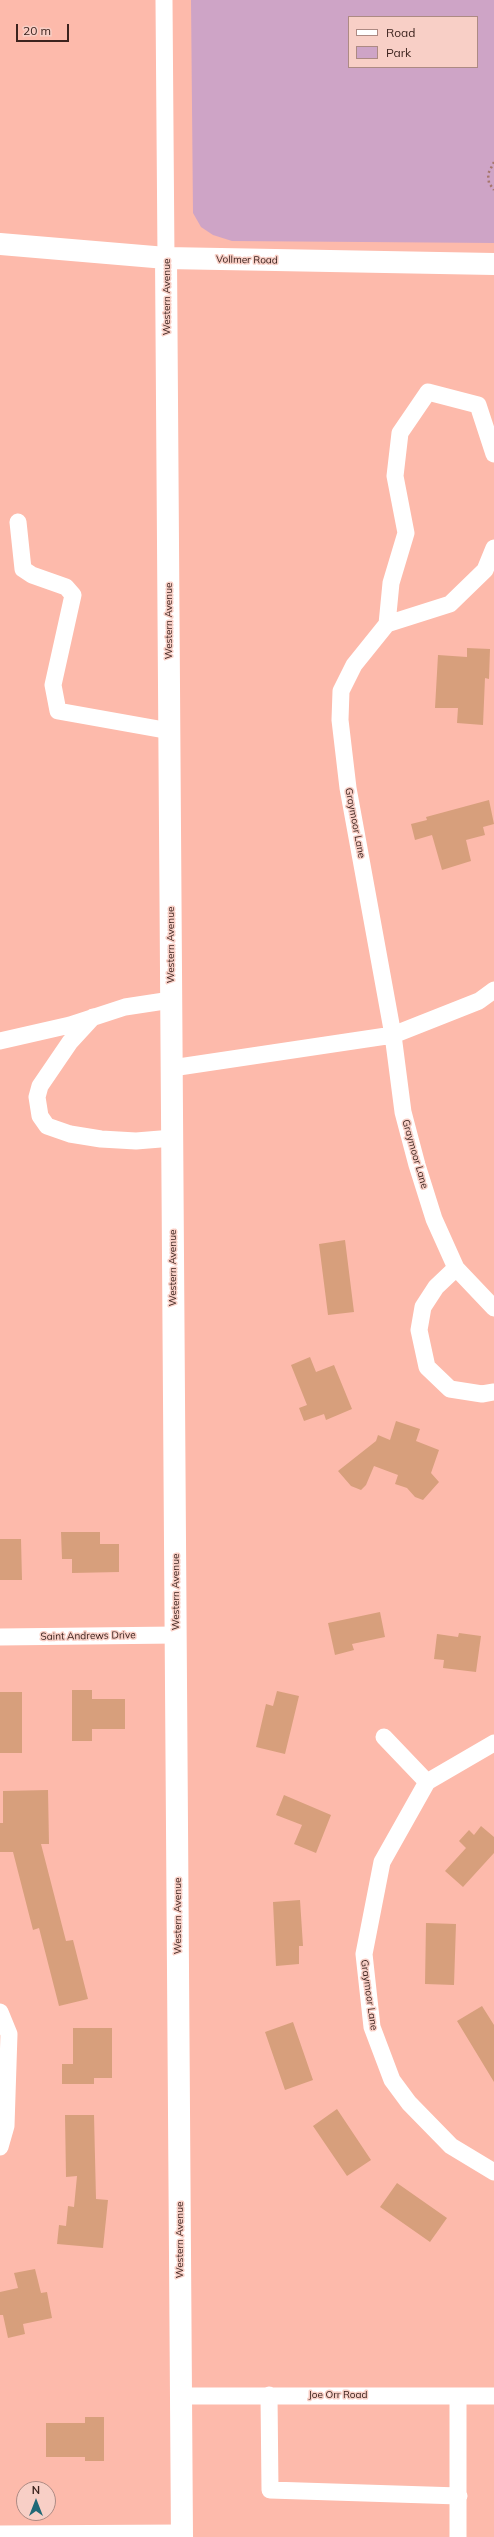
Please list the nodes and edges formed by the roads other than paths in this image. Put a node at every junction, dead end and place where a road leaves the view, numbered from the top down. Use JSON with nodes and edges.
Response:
{"nodes":[{"id":1,"x":164,"y":0,"type":"edge"},
{"id":2,"x":0,"y":244,"type":"edge"},
{"id":3,"x":166,"y":258,"type":"junction"},
{"id":4,"x":494,"y":264,"type":"edge"},
{"id":5,"x":494,"y":454,"type":"edge"},
{"id":6,"x":18,"y":522,"type":"dead end"},
{"id":7,"x":494,"y":548,"type":"edge"},
{"id":8,"x":387,"y":624,"type":"junction"},
{"id":9,"x":170,"y":731,"type":"junction"},
{"id":10,"x":494,"y":990,"type":"edge"},
{"id":11,"x":172,"y":1000,"type":"junction"},
{"id":12,"x":93,"y":1017,"type":"junction"},
{"id":13,"x":392,"y":1035,"type":"junction"},
{"id":14,"x":0,"y":1041,"type":"edge"},
{"id":15,"x":172,"y":1068,"type":"junction"},
{"id":16,"x":173,"y":1138,"type":"junction"},
{"id":17,"x":456,"y":1268,"type":"junction"},
{"id":18,"x":494,"y":1308,"type":"edge"},
{"id":19,"x":494,"y":1392,"type":"edge"},
{"id":20,"x":176,"y":1635,"type":"junction"},
{"id":21,"x":0,"y":1637,"type":"edge"},
{"id":22,"x":384,"y":1737,"type":"dead end"},
{"id":23,"x":494,"y":1743,"type":"edge"},
{"id":24,"x":427,"y":1782,"type":"junction"},
{"id":25,"x":0,"y":2012,"type":"edge"},
{"id":26,"x":0,"y":2147,"type":"edge"},
{"id":27,"x":494,"y":2172,"type":"edge"},
{"id":28,"x":269,"y":2395,"type":"junction"},
{"id":29,"x":181,"y":2396,"type":"junction"},
{"id":30,"x":458,"y":2396,"type":"junction"},
{"id":31,"x":494,"y":2396,"type":"edge"},
{"id":32,"x":459,"y":2496,"type":"junction"},
{"id":33,"x":0,"y":2534,"type":"edge"},
{"id":34,"x":182,"y":2535,"type":"edge"},
{"id":35,"x":458,"y":2537,"type":"edge"}],
"edges":[{"from":1,"to":3,"type":"street","name":"Western Avenue"},
{"from":2,"to":3,"type":"main road","name":"Vollmer Road"},
{"from":3,"to":4,"type":"main road","name":"Vollmer Road"},
{"from":3,"to":9,"type":"main road","name":"Western Avenue"},
{"from":5,"to":8,"type":"street"},
{"from":6,"to":9,"type":"street"},
{"from":7,"to":8,"type":"street"},
{"from":8,"to":13,"type":"street","name":"Graymoor Lane"},
{"from":9,"to":11,"type":"main road","name":"Western Avenue"},
{"from":10,"to":13,"type":"street"},
{"from":11,"to":12,"type":"street"},
{"from":11,"to":15,"type":"main road","name":"Western Avenue"},
{"from":12,"to":14,"type":"street"},
{"from":12,"to":16,"type":"street"},
{"from":13,"to":15,"type":"street"},
{"from":13,"to":17,"type":"street","name":"Graymoor Lane"},
{"from":15,"to":16,"type":"main road","name":"Western Avenue"},
{"from":16,"to":20,"type":"main road","name":"Western Avenue"},
{"from":17,"to":18,"type":"street","name":"Graymoor Lane"},
{"from":17,"to":19,"type":"street"},
{"from":20,"to":21,"type":"street","name":"Saint Andrews Drive"},
{"from":20,"to":29,"type":"main road","name":"Western Avenue"},
{"from":22,"to":24,"type":"street"},
{"from":23,"to":24,"type":"street"},
{"from":24,"to":27,"type":"street","name":"Graymoor Lane"},
{"from":25,"to":26,"type":"street"},
{"from":28,"to":29,"type":"street","name":"Joe Orr Road"},
{"from":28,"to":30,"type":"street","name":"Joe Orr Road"},
{"from":28,"to":32,"type":"street"},
{"from":29,"to":34,"type":"main road","name":"Western Avenue"},
{"from":30,"to":31,"type":"street","name":"Joe Orr Road"},
{"from":30,"to":32,"type":"street"},
{"from":32,"to":35,"type":"street"},
{"from":33,"to":34,"type":"street"}]}
